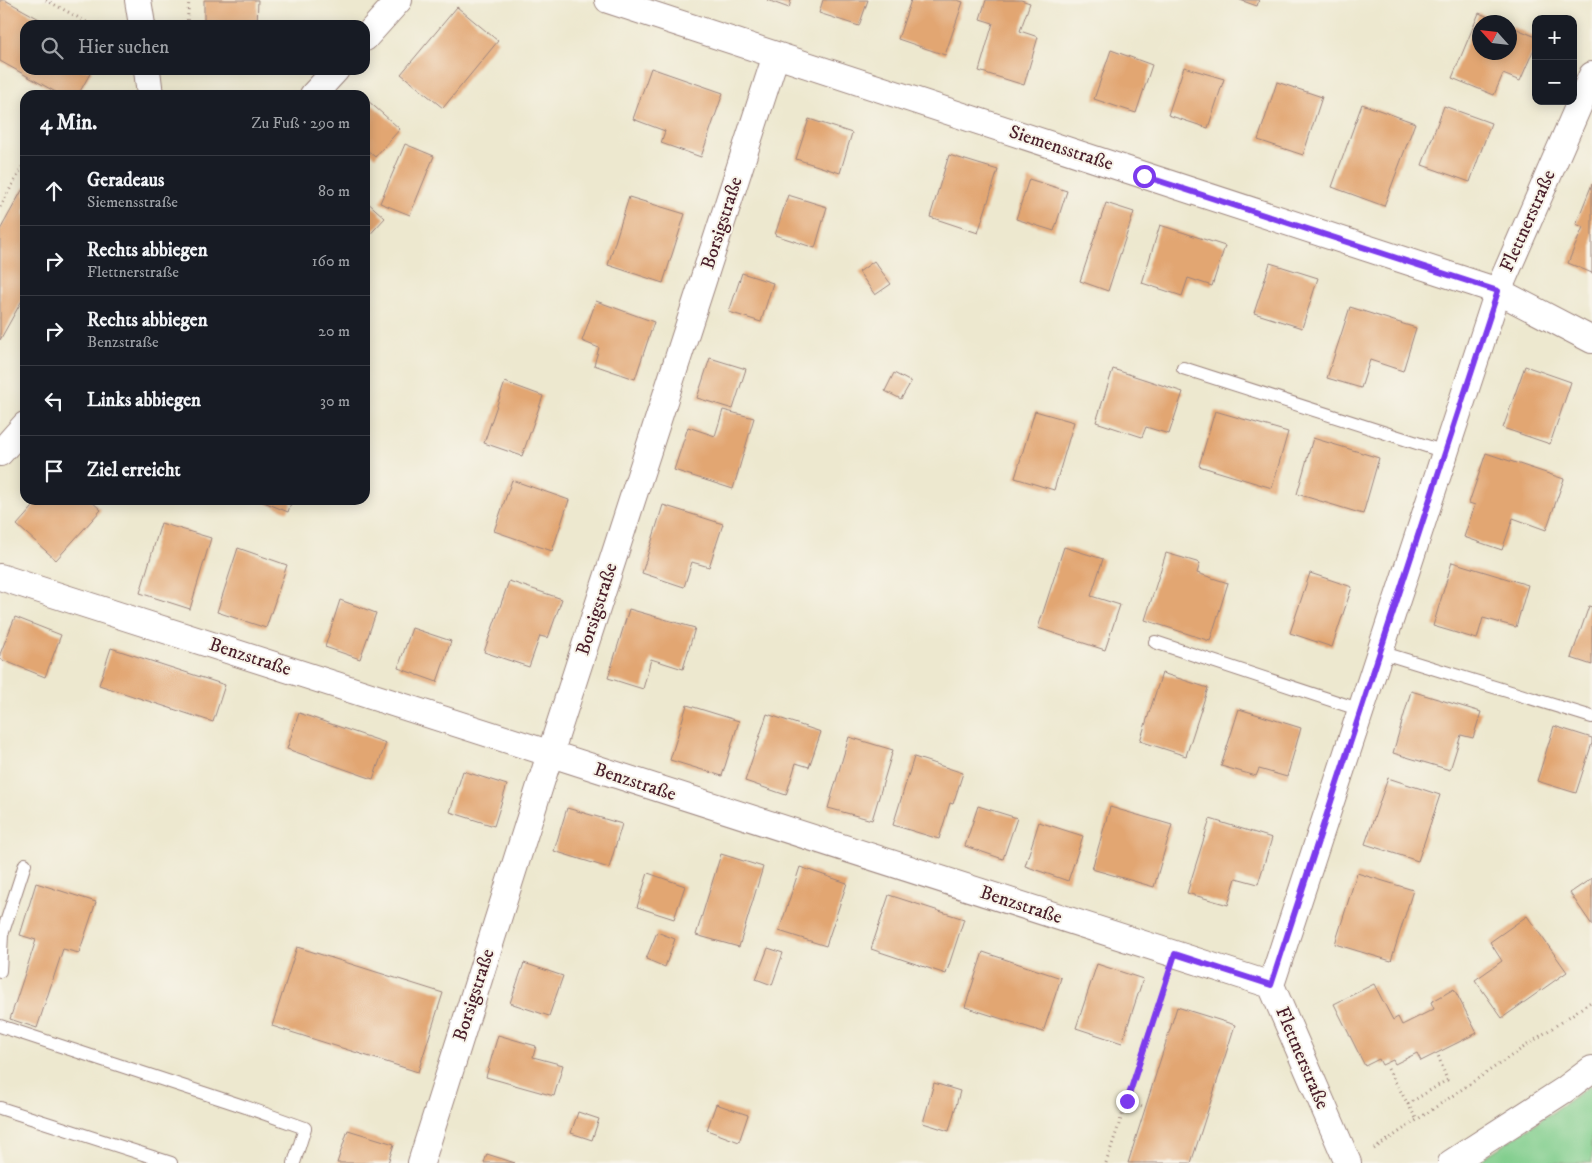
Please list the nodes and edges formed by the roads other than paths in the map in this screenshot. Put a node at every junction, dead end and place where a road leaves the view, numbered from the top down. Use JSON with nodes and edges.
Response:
{"nodes":[{"id":1,"x":138,"y":0,"type":"edge"},
{"id":2,"x":399,"y":0,"type":"edge"},
{"id":3,"x":608,"y":0,"type":"edge"},
{"id":4,"x":141,"y":20,"type":"edge"},
{"id":5,"x":370,"y":32,"type":"edge"},
{"id":6,"x":776,"y":55,"type":"junction"},
{"id":7,"x":148,"y":75,"type":"edge"},
{"id":8,"x":332,"y":75,"type":"edge"},
{"id":9,"x":1592,"y":75,"type":"edge"},
{"id":10,"x":150,"y":90,"type":"edge"},
{"id":11,"x":318,"y":90,"type":"edge"},
{"id":12,"x":1498,"y":291,"type":"junction"},
{"id":13,"x":1592,"y":340,"type":"edge"},
{"id":14,"x":1183,"y":368,"type":"dead end"},
{"id":15,"x":20,"y":431,"type":"edge"},
{"id":16,"x":1445,"y":452,"type":"junction"},
{"id":17,"x":0,"y":453,"type":"edge"},
{"id":18,"x":0,"y":577,"type":"edge"},
{"id":19,"x":1155,"y":642,"type":"dead end"},
{"id":20,"x":1380,"y":652,"type":"junction"},
{"id":21,"x":1361,"y":710,"type":"junction"},
{"id":22,"x":1592,"y":717,"type":"edge"},
{"id":23,"x":550,"y":754,"type":"junction"},
{"id":24,"x":25,"y":864,"type":"dead end"},
{"id":25,"x":0,"y":971,"type":"edge"},
{"id":26,"x":1271,"y":985,"type":"junction"},
{"id":27,"x":0,"y":1026,"type":"edge"},
{"id":28,"x":1592,"y":1069,"type":"edge"},
{"id":29,"x":0,"y":1108,"type":"edge"},
{"id":30,"x":1358,"y":1158,"type":"edge"},
{"id":31,"x":171,"y":1163,"type":"edge"},
{"id":32,"x":294,"y":1163,"type":"edge"},
{"id":33,"x":421,"y":1163,"type":"edge"},
{"id":34,"x":1450,"y":1163,"type":"edge"}],
"edges":[{"from":1,"to":4,"type":"street"},
{"from":2,"to":5,"type":"street"},
{"from":3,"to":6,"type":"street","name":"Siemensstraße"},
{"from":6,"to":12,"type":"street","name":"Siemensstraße"},
{"from":6,"to":23,"type":"street","name":"Borsigstraße"},
{"from":7,"to":10,"type":"street"},
{"from":8,"to":11,"type":"street"},
{"from":9,"to":12,"type":"street","name":"Flettnerstraße"},
{"from":12,"to":13,"type":"street","name":"Siemensstraße"},
{"from":12,"to":16,"type":"street","name":"Flettnerstraße"},
{"from":14,"to":16,"type":"lane"},
{"from":15,"to":17,"type":"street"},
{"from":16,"to":20,"type":"street","name":"Flettnerstraße"},
{"from":18,"to":23,"type":"street","name":"Benzstraße"},
{"from":19,"to":21,"type":"lane"},
{"from":20,"to":21,"type":"street","name":"Flettnerstraße"},
{"from":20,"to":22,"type":"lane"},
{"from":21,"to":26,"type":"street","name":"Flettnerstraße"},
{"from":23,"to":26,"type":"street","name":"Benzstraße"},
{"from":23,"to":33,"type":"street","name":"Borsigstraße"},
{"from":24,"to":25,"type":"lane"},
{"from":26,"to":30,"type":"street","name":"Flettnerstraße"},
{"from":27,"to":32,"type":"lane"},
{"from":28,"to":34,"type":"street"},
{"from":29,"to":31,"type":"lane"}]}
